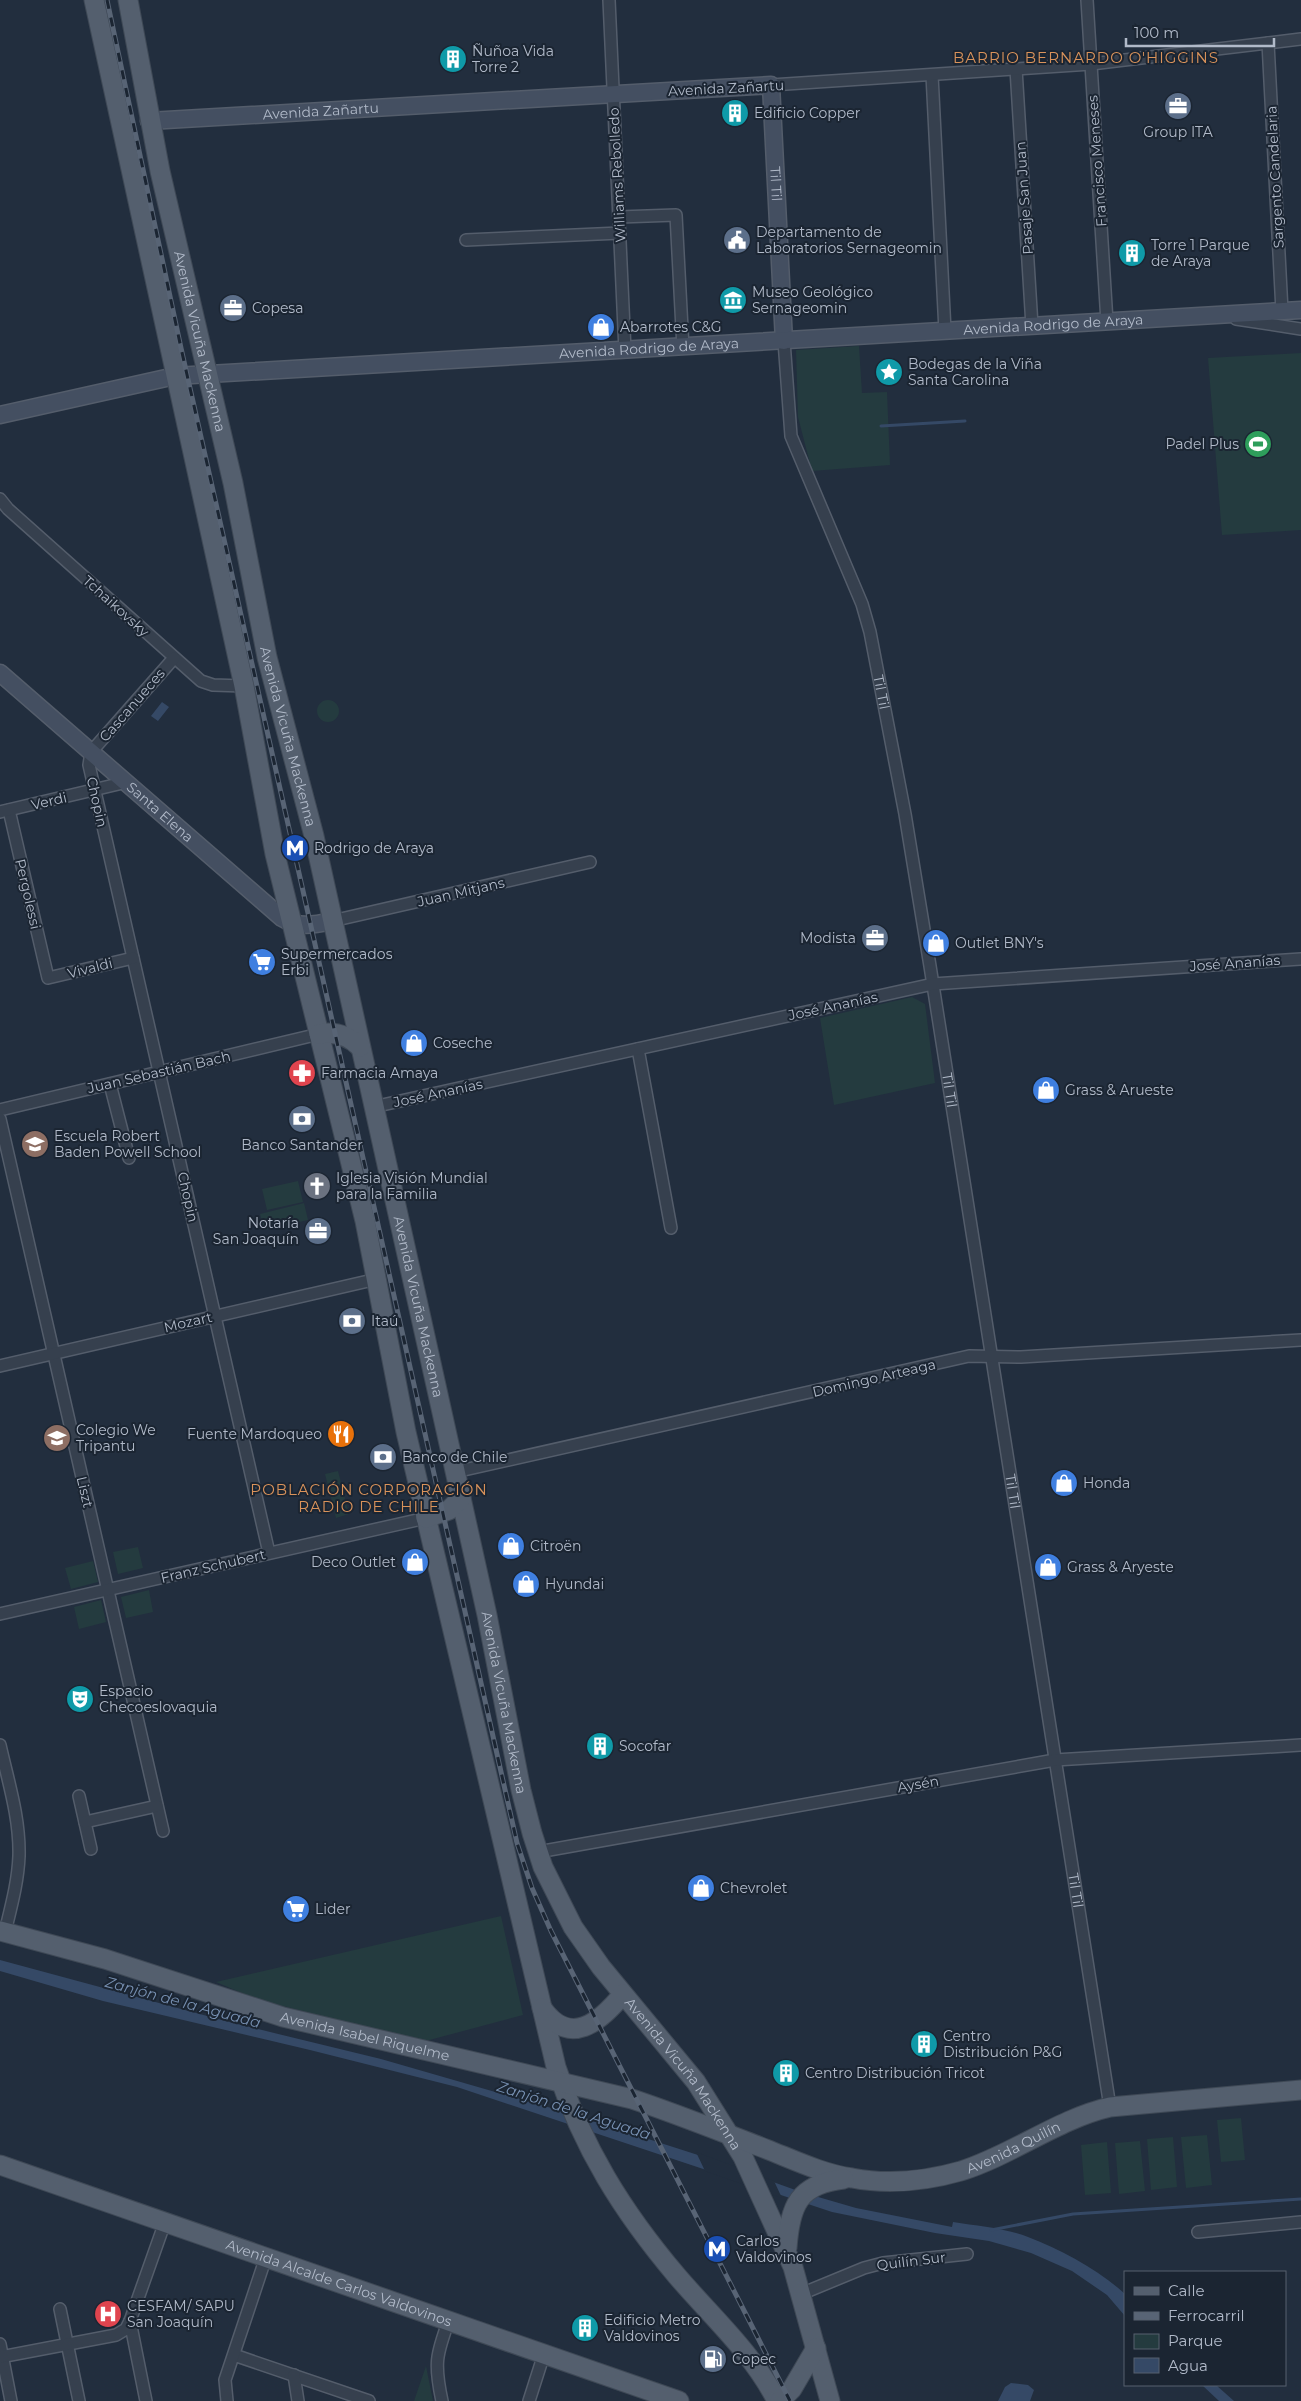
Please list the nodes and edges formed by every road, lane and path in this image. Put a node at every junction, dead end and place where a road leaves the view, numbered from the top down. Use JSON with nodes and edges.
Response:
{"nodes":[{"id":1,"x":94,"y":0,"type":"edge"},
{"id":2,"x":128,"y":0,"type":"edge"},
{"id":3,"x":609,"y":0,"type":"edge"},
{"id":4,"x":1087,"y":0,"type":"edge"},
{"id":5,"x":1301,"y":39,"type":"edge"},
{"id":6,"x":1268,"y":43,"type":"junction"},
{"id":7,"x":1091,"y":64,"type":"junction"},
{"id":8,"x":1016,"y":69,"type":"junction"},
{"id":9,"x":932,"y":74,"type":"junction"},
{"id":10,"x":771,"y":85,"type":"junction"},
{"id":11,"x":613,"y":94,"type":"junction"},
{"id":12,"x":149,"y":121,"type":"junction"},
{"id":13,"x":619,"y":217,"type":"junction"},
{"id":14,"x":620,"y":233,"type":"junction"},
{"id":15,"x":466,"y":240,"type":"dead end"},
{"id":16,"x":1301,"y":310,"type":"edge"},
{"id":17,"x":1282,"y":311,"type":"junction"},
{"id":18,"x":1214,"y":315,"type":"junction"},
{"id":19,"x":1107,"y":322,"type":"junction"},
{"id":20,"x":1032,"y":326,"type":"junction"},
{"id":21,"x":1301,"y":329,"type":"edge"},
{"id":22,"x":946,"y":331,"type":"junction"},
{"id":23,"x":784,"y":341,"type":"junction"},
{"id":24,"x":683,"y":348,"type":"junction"},
{"id":25,"x":625,"y":351,"type":"junction"},
{"id":26,"x":209,"y":375,"type":"junction"},
{"id":27,"x":175,"y":376,"type":"junction"},
{"id":28,"x":0,"y":415,"type":"edge"},
{"id":29,"x":0,"y":499,"type":"edge"},
{"id":30,"x":174,"y":658,"type":"junction"},
{"id":31,"x":0,"y":673,"type":"edge"},
{"id":32,"x":244,"y":686,"type":"junction"},
{"id":33,"x":91,"y":752,"type":"junction"},
{"id":34,"x":126,"y":782,"type":"junction"},
{"id":35,"x":94,"y":790,"type":"junction"},
{"id":36,"x":4,"y":811,"type":"edge"},
{"id":37,"x":590,"y":862,"type":"dead end"},
{"id":38,"x":332,"y":921,"type":"junction"},
{"id":39,"x":291,"y":923,"type":"junction"},
{"id":40,"x":133,"y":958,"type":"junction"},
{"id":41,"x":1301,"y":959,"type":"edge"},
{"id":42,"x":48,"y":978,"type":"joint"},
{"id":43,"x":933,"y":984,"type":"junction"},
{"id":44,"x":319,"y":1034,"type":"junction"},
{"id":45,"x":360,"y":1047,"type":"junction"},
{"id":46,"x":638,"y":1049,"type":"junction"},
{"id":47,"x":159,"y":1072,"type":"junction"},
{"id":48,"x":110,"y":1084,"type":"junction"},
{"id":49,"x":373,"y":1107,"type":"junction"},
{"id":50,"x":0,"y":1110,"type":"edge"},
{"id":51,"x":0,"y":1119,"type":"edge"},
{"id":52,"x":129,"y":1158,"type":"dead end"},
{"id":53,"x":671,"y":1228,"type":"dead end"},
{"id":54,"x":377,"y":1278,"type":"junction"},
{"id":55,"x":215,"y":1316,"type":"junction"},
{"id":56,"x":1301,"y":1340,"type":"edge"},
{"id":57,"x":54,"y":1353,"type":"junction"},
{"id":58,"x":993,"y":1356,"type":"junction"},
{"id":59,"x":0,"y":1366,"type":"edge"},
{"id":60,"x":455,"y":1472,"type":"junction"},
{"id":61,"x":461,"y":1498,"type":"junction"},
{"id":62,"x":426,"y":1518,"type":"junction"},
{"id":63,"x":269,"y":1553,"type":"junction"},
{"id":64,"x":108,"y":1589,"type":"junction"},
{"id":65,"x":0,"y":1614,"type":"edge"},
{"id":66,"x":0,"y":1745,"type":"edge"},
{"id":67,"x":1301,"y":1745,"type":"edge"},
{"id":68,"x":1055,"y":1760,"type":"junction"},
{"id":69,"x":5,"y":1788,"type":"edge"},
{"id":70,"x":79,"y":1796,"type":"dead end"},
{"id":71,"x":157,"y":1806,"type":"junction"},
{"id":72,"x":85,"y":1822,"type":"junction"},
{"id":73,"x":163,"y":1831,"type":"dead end"},
{"id":74,"x":91,"y":1849,"type":"dead end"},
{"id":75,"x":538,"y":1852,"type":"junction"},
{"id":76,"x":2,"y":1932,"type":"edge"},
{"id":77,"x":623,"y":1994,"type":"junction"},
{"id":78,"x":542,"y":2008,"type":"junction"},
{"id":79,"x":561,"y":2082,"type":"junction"},
{"id":80,"x":1301,"y":2090,"type":"edge"},
{"id":81,"x":1110,"y":2107,"type":"junction"},
{"id":82,"x":732,"y":2136,"type":"junction"},
{"id":83,"x":0,"y":2165,"type":"edge"},
{"id":84,"x":850,"y":2178,"type":"junction"},
{"id":85,"x":165,"y":2222,"type":"junction"},
{"id":86,"x":1301,"y":2222,"type":"edge"},
{"id":87,"x":1198,"y":2232,"type":"dead end"},
{"id":88,"x":786,"y":2250,"type":"junction"},
{"id":89,"x":967,"y":2254,"type":"dead end"},
{"id":90,"x":266,"y":2257,"type":"junction"},
{"id":91,"x":801,"y":2294,"type":"junction"},
{"id":92,"x":60,"y":2309,"type":"dead end"},
{"id":93,"x":449,"y":2320,"type":"junction"},
{"id":94,"x":130,"y":2321,"type":"junction"},
{"id":95,"x":0,"y":2344,"type":"edge"},
{"id":96,"x":68,"y":2345,"type":"junction"},
{"id":97,"x":816,"y":2348,"type":"junction"},
{"id":98,"x":544,"y":2354,"type":"junction"},
{"id":99,"x":234,"y":2355,"type":"junction"},
{"id":100,"x":1,"y":2357,"type":"edge"},
{"id":101,"x":294,"y":2375,"type":"junction"},
{"id":102,"x":11,"y":2401,"type":"edge"},
{"id":103,"x":79,"y":2401,"type":"edge"},
{"id":104,"x":146,"y":2401,"type":"edge"},
{"id":105,"x":227,"y":2401,"type":"edge"},
{"id":106,"x":298,"y":2401,"type":"edge"},
{"id":107,"x":369,"y":2401,"type":"edge"},
{"id":108,"x":442,"y":2401,"type":"edge"},
{"id":109,"x":529,"y":2401,"type":"edge"},
{"id":110,"x":679,"y":2401,"type":"edge"},
{"id":111,"x":778,"y":2401,"type":"edge"},
{"id":112,"x":830,"y":2401,"type":"edge"}],
"edges":[{"from":1,"to":27,"type":"main road","name":"Avenida Vicuña Mackenna"},
{"from":2,"to":12,"type":"main road","name":"Avenida Vicuña Mackenna"},
{"from":3,"to":11,"type":"street","name":"Williams Rebolledo"},
{"from":4,"to":7,"type":"street","name":"Francisco Meneses"},
{"from":5,"to":6,"type":"street","name":"Avenida Zañartu"},
{"from":6,"to":7,"type":"street","name":"Avenida Zañartu"},
{"from":6,"to":17,"type":"street","name":"Sargento Candelaria"},
{"from":7,"to":8,"type":"street","name":"Avenida Zañartu"},
{"from":7,"to":19,"type":"street","name":"Francisco Meneses"},
{"from":8,"to":9,"type":"street","name":"Avenida Zañartu"},
{"from":8,"to":20,"type":"street","name":"Pasaje San Juan"},
{"from":9,"to":10,"type":"street","name":"Avenida Zañartu"},
{"from":9,"to":22,"type":"street"},
{"from":10,"to":11,"type":"main road","name":"Avenida Zañartu"},
{"from":10,"to":23,"type":"main road","name":"Til Til"},
{"from":11,"to":12,"type":"main road","name":"Avenida Zañartu"},
{"from":11,"to":13,"type":"street","name":"Williams Rebolledo"},
{"from":12,"to":26,"type":"main road","name":"Avenida Vicuña Mackenna"},
{"from":13,"to":14,"type":"street","name":"Williams Rebolledo"},
{"from":13,"to":24,"type":"street"},
{"from":14,"to":15,"type":"street"},
{"from":14,"to":25,"type":"street","name":"Williams Rebolledo"},
{"from":16,"to":17,"type":"main road","name":"Avenida Rodrigo de Araya"},
{"from":17,"to":18,"type":"main road","name":"Avenida Rodrigo de Araya"},
{"from":18,"to":19,"type":"main road","name":"Avenida Rodrigo de Araya"},
{"from":18,"to":21,"type":"street"},
{"from":19,"to":20,"type":"main road","name":"Avenida Rodrigo de Araya"},
{"from":20,"to":22,"type":"main road","name":"Avenida Rodrigo de Araya"},
{"from":22,"to":23,"type":"main road","name":"Avenida Rodrigo de Araya"},
{"from":23,"to":24,"type":"main road","name":"Avenida Rodrigo de Araya"},
{"from":23,"to":43,"type":"street","name":"Til Til"},
{"from":24,"to":25,"type":"main road","name":"Avenida Rodrigo de Araya"},
{"from":25,"to":26,"type":"main road","name":"Avenida Rodrigo de Araya"},
{"from":26,"to":27,"type":"main road","name":"Avenida Rodrigo de Araya"},
{"from":26,"to":38,"type":"main road","name":"Avenida Vicuña Mackenna"},
{"from":27,"to":28,"type":"main road","name":"Avenida Rodrigo de Araya"},
{"from":27,"to":32,"type":"main road","name":"Avenida Vicuña Mackenna"},
{"from":29,"to":30,"type":"street","name":"Tchaikovsky"},
{"from":30,"to":32,"type":"street","name":"Tchaikovsky"},
{"from":30,"to":33,"type":"street","name":"Cascanueces"},
{"from":31,"to":33,"type":"main road","name":"Santa Elena"},
{"from":32,"to":39,"type":"main road","name":"Avenida Vicuña Mackenna"},
{"from":33,"to":34,"type":"main road","name":"Santa Elena"},
{"from":33,"to":35,"type":"street","name":"Chopin"},
{"from":34,"to":35,"type":"street","name":"Verdi"},
{"from":34,"to":39,"type":"main road","name":"Santa Elena"},
{"from":35,"to":36,"type":"street","name":"Verdi"},
{"from":35,"to":40,"type":"street","name":"Chopin"},
{"from":36,"to":42,"type":"street","name":"Pergolessi"},
{"from":37,"to":38,"type":"street","name":"Juan Mitjans"},
{"from":38,"to":39,"type":"main road"},
{"from":38,"to":45,"type":"main road","name":"Avenida Vicuña Mackenna"},
{"from":39,"to":44,"type":"main road","name":"Avenida Vicuña Mackenna"},
{"from":40,"to":42,"type":"street","name":"Vivaldi"},
{"from":40,"to":47,"type":"street","name":"Chopin"},
{"from":41,"to":43,"type":"street","name":"José Ananías"},
{"from":43,"to":46,"type":"street","name":"José Ananías"},
{"from":43,"to":58,"type":"street","name":"Til Til"},
{"from":44,"to":45,"type":"main road"},
{"from":44,"to":47,"type":"street","name":"Juan Sebastián Bach"},
{"from":44,"to":54,"type":"main road","name":"Avenida Vicuña Mackenna"},
{"from":45,"to":49,"type":"main road","name":"Avenida Vicuña Mackenna"},
{"from":46,"to":49,"type":"street","name":"José Ananías"},
{"from":46,"to":53,"type":"street"},
{"from":47,"to":48,"type":"street","name":"Juan Sebastián Bach"},
{"from":47,"to":55,"type":"street","name":"Chopin"},
{"from":48,"to":50,"type":"street","name":"Juan Sebastián Bach"},
{"from":48,"to":52,"type":"street"},
{"from":49,"to":60,"type":"main road","name":"Avenida Vicuña Mackenna"},
{"from":51,"to":57,"type":"street","name":"Liszt"},
{"from":54,"to":55,"type":"street","name":"Mozart"},
{"from":54,"to":62,"type":"main road","name":"Avenida Vicuña Mackenna"},
{"from":55,"to":57,"type":"street","name":"Mozart"},
{"from":55,"to":63,"type":"street","name":"Chopin"},
{"from":56,"to":58,"type":"street","name":"Domingo Arteaga"},
{"from":57,"to":59,"type":"street","name":"Mozart"},
{"from":57,"to":64,"type":"street","name":"Liszt"},
{"from":58,"to":60,"type":"street","name":"Domingo Arteaga"},
{"from":58,"to":68,"type":"street","name":"Til Til"},
{"from":60,"to":61,"type":"main road","name":"Avenida Vicuña Mackenna"},
{"from":61,"to":62,"type":"main road"},
{"from":61,"to":75,"type":"main road","name":"Avenida Vicuña Mackenna"},
{"from":62,"to":63,"type":"street","name":"Franz Schubert"},
{"from":62,"to":78,"type":"main road","name":"Avenida Vicuña Mackenna"},
{"from":63,"to":64,"type":"street","name":"Franz Schubert"},
{"from":64,"to":65,"type":"street","name":"Franz Schubert"},
{"from":64,"to":71,"type":"street","name":"Liszt"},
{"from":66,"to":69,"type":"street"},
{"from":67,"to":68,"type":"street","name":"Aysén"},
{"from":68,"to":75,"type":"street","name":"Aysén"},
{"from":68,"to":81,"type":"street","name":"Til Til"},
{"from":69,"to":76,"type":"street"},
{"from":70,"to":72,"type":"street"},
{"from":71,"to":72,"type":"street"},
{"from":71,"to":73,"type":"street","name":"Liszt"},
{"from":72,"to":74,"type":"street"},
{"from":75,"to":77,"type":"main road","name":"Avenida Vicuña Mackenna"},
{"from":76,"to":79,"type":"main road","name":"Avenida Isabel Riquelme"},
{"from":77,"to":78,"type":"main road"},
{"from":77,"to":82,"type":"main road","name":"Avenida Vicuña Mackenna"},
{"from":78,"to":79,"type":"main road","name":"Avenida Vicuña Mackenna"},
{"from":79,"to":82,"type":"main road","name":"Avenida Isabel Riquelme"},
{"from":79,"to":111,"type":"main road","name":"Avenida Vicuña Mackenna"},
{"from":80,"to":81,"type":"main road","name":"Avenida Quilín"},
{"from":81,"to":84,"type":"main road","name":"Avenida Quilín"},
{"from":82,"to":84,"type":"main road","name":"Avenida Quilín"},
{"from":82,"to":88,"type":"main road","name":"Avenida Vicuña Mackenna"},
{"from":83,"to":85,"type":"main road","name":"Avenida Alcalde Carlos Valdovinos"},
{"from":84,"to":88,"type":"main road"},
{"from":85,"to":90,"type":"main road","name":"Avenida Alcalde Carlos Valdovinos"},
{"from":85,"to":94,"type":"street"},
{"from":86,"to":87,"type":"street"},
{"from":88,"to":91,"type":"main road","name":"Avenida Vicuña Mackenna"},
{"from":89,"to":91,"type":"street","name":"Quilín Sur"},
{"from":90,"to":93,"type":"main road","name":"Avenida Alcalde Carlos Valdovinos"},
{"from":90,"to":99,"type":"street"},
{"from":91,"to":97,"type":"main road","name":"Avenida Vicuña Mackenna"},
{"from":92,"to":96,"type":"street"},
{"from":93,"to":98,"type":"main road","name":"Avenida Alcalde Carlos Valdovinos"},
{"from":93,"to":108,"type":"street"},
{"from":94,"to":96,"type":"street"},
{"from":94,"to":104,"type":"street"},
{"from":95,"to":100,"type":"street"},
{"from":96,"to":100,"type":"street"},
{"from":96,"to":103,"type":"street"},
{"from":97,"to":111,"type":"main road"},
{"from":97,"to":112,"type":"main road","name":"Avenida Vicuña Mackenna"},
{"from":98,"to":109,"type":"street"},
{"from":98,"to":110,"type":"main road","name":"Avenida Alcalde Carlos Valdovinos"},
{"from":99,"to":101,"type":"street"},
{"from":99,"to":105,"type":"street"},
{"from":100,"to":102,"type":"street"},
{"from":101,"to":106,"type":"street"},
{"from":101,"to":107,"type":"street"}]}
